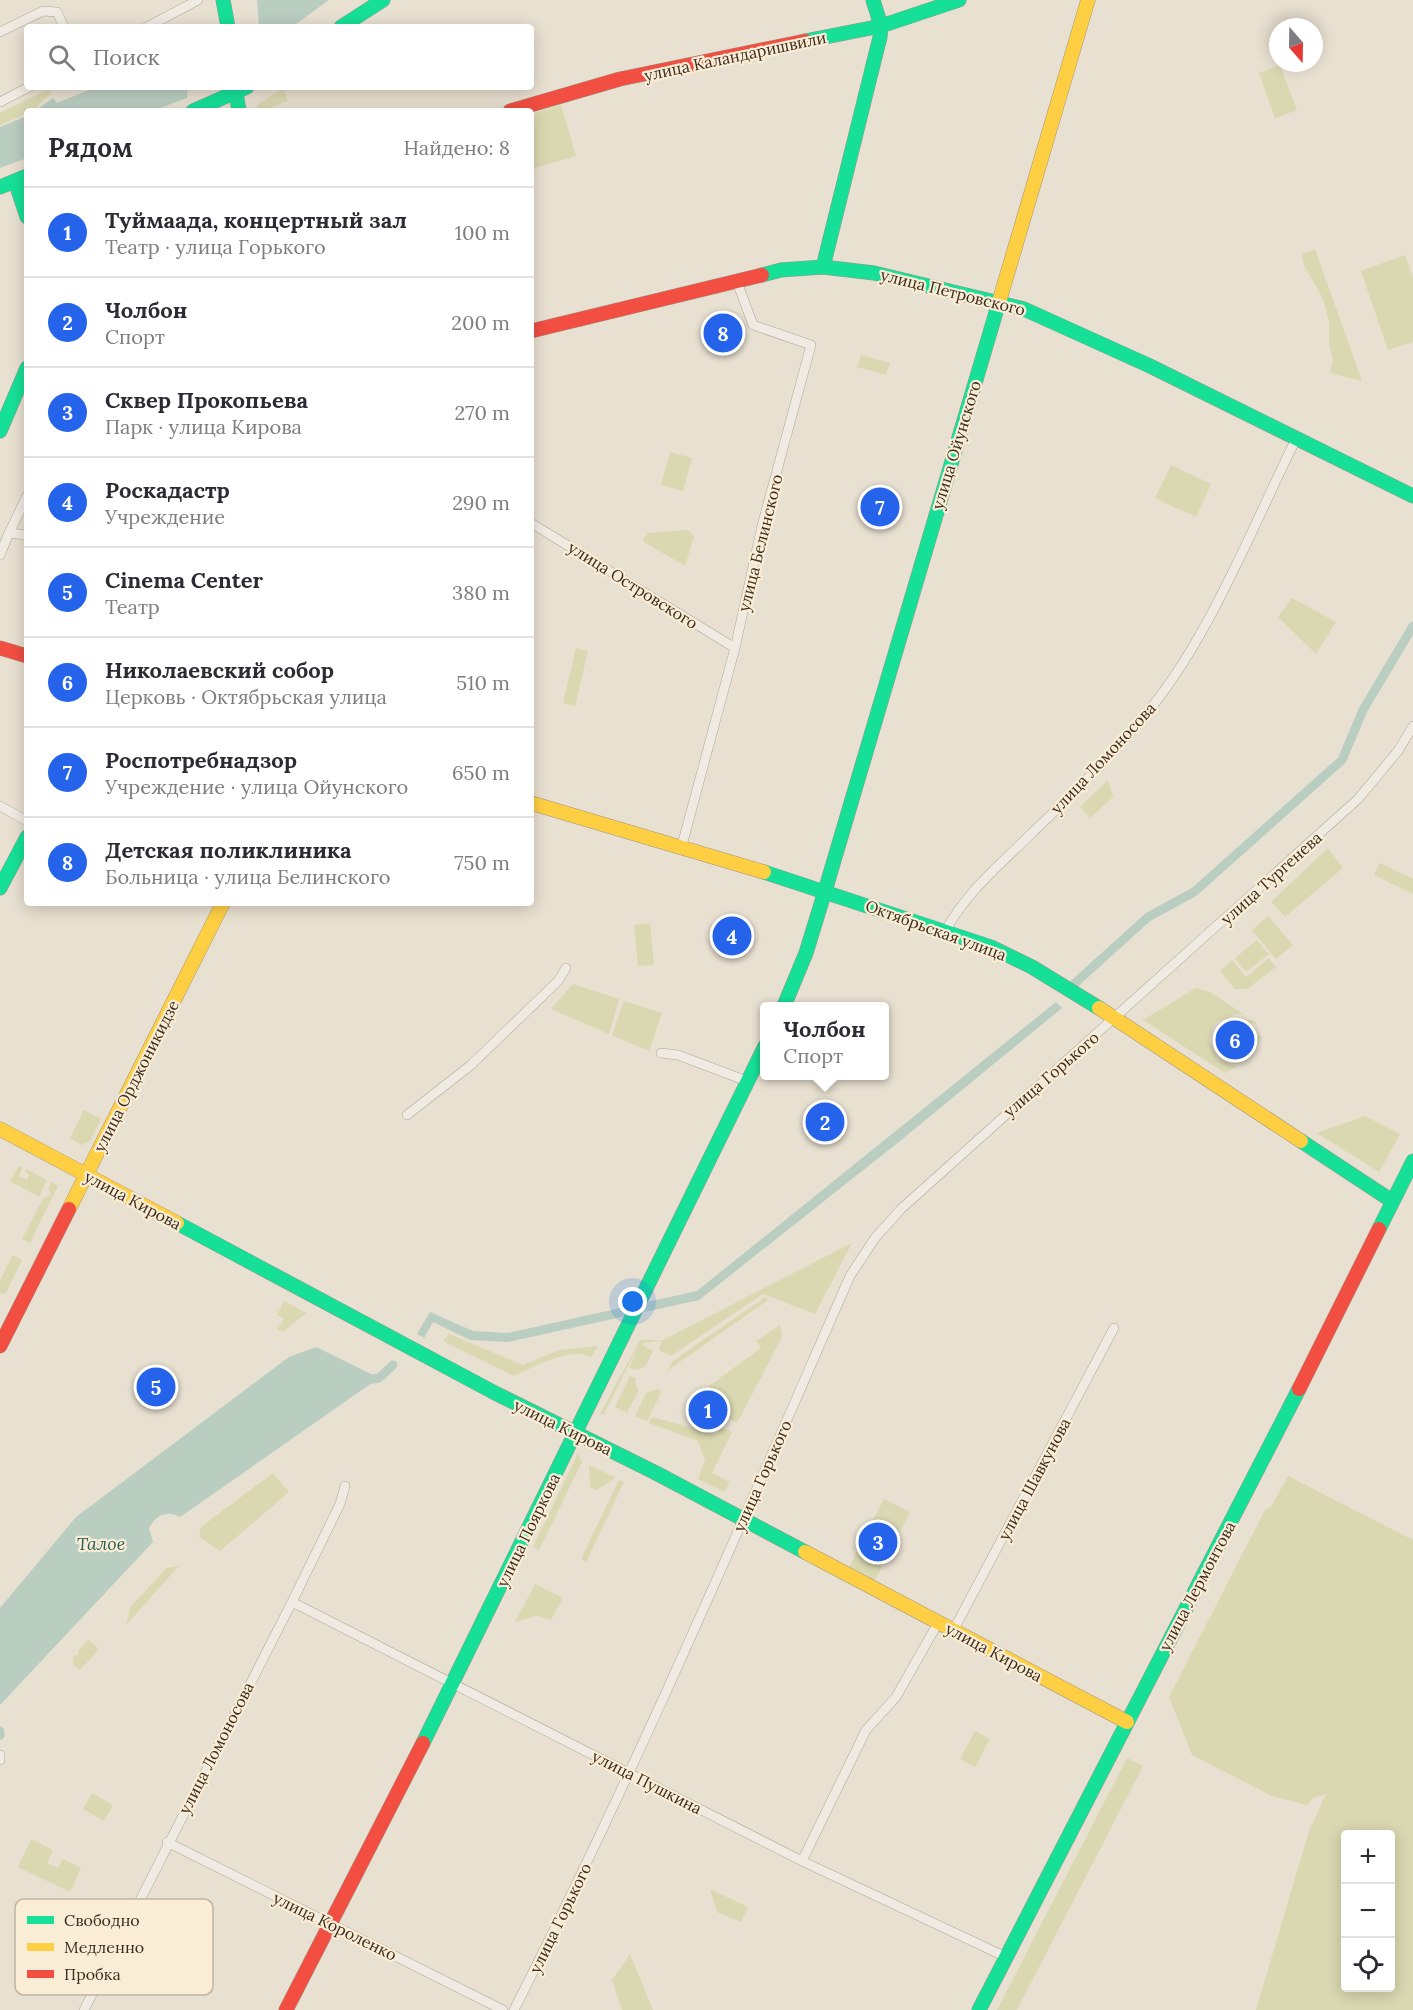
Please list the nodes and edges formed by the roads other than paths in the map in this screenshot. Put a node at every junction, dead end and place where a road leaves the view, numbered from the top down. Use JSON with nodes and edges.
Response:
{"nodes":[{"id":1,"x":198,"y":0,"type":"edge"},
{"id":2,"x":224,"y":0,"type":"edge"},
{"id":3,"x":383,"y":0,"type":"edge"},
{"id":4,"x":873,"y":0,"type":"edge"},
{"id":5,"x":959,"y":0,"type":"edge"},
{"id":6,"x":1088,"y":0,"type":"edge"},
{"id":7,"x":63,"y":24,"type":"edge"},
{"id":8,"x":153,"y":24,"type":"edge"},
{"id":9,"x":228,"y":24,"type":"edge"},
{"id":10,"x":346,"y":24,"type":"edge"},
{"id":11,"x":881,"y":26,"type":"junction"},
{"id":12,"x":0,"y":32,"type":"edge"},
{"id":13,"x":24,"y":90,"type":"edge"},
{"id":14,"x":237,"y":90,"type":"edge"},
{"id":15,"x":239,"y":90,"type":"edge"},
{"id":16,"x":0,"y":102,"type":"edge"},
{"id":17,"x":199,"y":108,"type":"edge"},
{"id":18,"x":239,"y":108,"type":"edge"},
{"id":19,"x":521,"y":108,"type":"edge"},
{"id":20,"x":21,"y":178,"type":"edge"},
{"id":21,"x":0,"y":187,"type":"edge"},
{"id":22,"x":24,"y":198,"type":"edge"},
{"id":23,"x":823,"y":267,"type":"junction"},
{"id":24,"x":736,"y":279,"type":"junction"},
{"id":25,"x":999,"y":302,"type":"junction"},
{"id":26,"x":534,"y":330,"type":"edge"},
{"id":27,"x":22,"y":396,"type":"edge"},
{"id":28,"x":0,"y":431,"type":"edge"},
{"id":29,"x":1297,"y":437,"type":"junction"},
{"id":30,"x":1413,"y":496,"type":"edge"},
{"id":31,"x":24,"y":502,"type":"edge"},
{"id":32,"x":534,"y":525,"type":"edge"},
{"id":33,"x":9,"y":533,"type":"junction"},
{"id":34,"x":24,"y":535,"type":"edge"},
{"id":35,"x":0,"y":555,"type":"edge"},
{"id":36,"x":0,"y":648,"type":"edge"},
{"id":37,"x":735,"y":648,"type":"junction"},
{"id":38,"x":24,"y":655,"type":"edge"},
{"id":39,"x":1413,"y":726,"type":"edge"},
{"id":40,"x":534,"y":804,"type":"edge"},
{"id":41,"x":0,"y":806,"type":"edge"},
{"id":42,"x":24,"y":819,"type":"edge"},
{"id":43,"x":24,"y":843,"type":"edge"},
{"id":44,"x":681,"y":849,"type":"junction"},
{"id":45,"x":0,"y":888,"type":"edge"},
{"id":46,"x":825,"y":891,"type":"junction"},
{"id":47,"x":221,"y":906,"type":"edge"},
{"id":48,"x":946,"y":930,"type":"junction"},
{"id":49,"x":566,"y":968,"type":"dead end"},
{"id":50,"x":786,"y":1002,"type":"edge"},
{"id":51,"x":1115,"y":1018,"type":"junction"},
{"id":52,"x":661,"y":1053,"type":"dead end"},
{"id":53,"x":760,"y":1056,"type":"edge"},
{"id":54,"x":747,"y":1081,"type":"junction"},
{"id":55,"x":407,"y":1115,"type":"dead end"},
{"id":56,"x":0,"y":1129,"type":"edge"},
{"id":57,"x":1413,"y":1161,"type":"edge"},
{"id":58,"x":86,"y":1175,"type":"junction"},
{"id":59,"x":1392,"y":1201,"type":"junction"},
{"id":60,"x":1114,"y":1328,"type":"dead end"},
{"id":61,"x":0,"y":1346,"type":"edge"},
{"id":62,"x":574,"y":1434,"type":"junction"},
{"id":63,"x":345,"y":1486,"type":"dead end"},
{"id":64,"x":743,"y":1520,"type":"junction"},
{"id":65,"x":292,"y":1602,"type":"junction"},
{"id":66,"x":938,"y":1623,"type":"junction"},
{"id":67,"x":952,"y":1630,"type":"junction"},
{"id":68,"x":453,"y":1685,"type":"junction"},
{"id":69,"x":1127,"y":1722,"type":"junction"},
{"id":70,"x":630,"y":1772,"type":"junction"},
{"id":71,"x":167,"y":1842,"type":"junction"},
{"id":72,"x":802,"y":1861,"type":"junction"},
{"id":73,"x":139,"y":1899,"type":"edge"},
{"id":74,"x":329,"y":1924,"type":"junction"},
{"id":75,"x":1006,"y":1957,"type":"junction"},
{"id":76,"x":91,"y":1995,"type":"edge"},
{"id":77,"x":84,"y":2010,"type":"edge"},
{"id":78,"x":286,"y":2010,"type":"edge"},
{"id":79,"x":503,"y":2010,"type":"edge"},
{"id":80,"x":514,"y":2010,"type":"edge"},
{"id":81,"x":979,"y":2010,"type":"edge"}],
"edges":[{"from":1,"to":8,"type":"street"},
{"from":2,"to":9,"type":"main road"},
{"from":3,"to":10,"type":"main road"},
{"from":4,"to":11,"type":"main road"},
{"from":5,"to":11,"type":"main road","name":"улица Каландаришвили"},
{"from":6,"to":25,"type":"main road","name":"улица Ойунского"},
{"from":7,"to":12,"type":"street"},
{"from":11,"to":19,"type":"main road","name":"улица Каландаришвили"},
{"from":11,"to":23,"type":"main road"},
{"from":13,"to":16,"type":"street"},
{"from":14,"to":17,"type":"main road"},
{"from":15,"to":18,"type":"main road"},
{"from":20,"to":21,"type":"main road"},
{"from":20,"to":22,"type":"main road"},
{"from":23,"to":24,"type":"main road","name":"улица Петровского"},
{"from":23,"to":25,"type":"main road","name":"улица Петровского"},
{"from":24,"to":26,"type":"main road","name":"улица Петровского"},
{"from":24,"to":37,"type":"street","name":"улица Белинского"},
{"from":25,"to":29,"type":"main road","name":"улица Петровского"},
{"from":25,"to":46,"type":"main road","name":"улица Ойунского"},
{"from":27,"to":28,"type":"main road"},
{"from":29,"to":30,"type":"main road","name":"улица Петровского"},
{"from":29,"to":48,"type":"street","name":"улица Ломоносова"},
{"from":31,"to":33,"type":"street"},
{"from":32,"to":37,"type":"street","name":"улица Островского"},
{"from":33,"to":34,"type":"street"},
{"from":33,"to":35,"type":"street"},
{"from":36,"to":38,"type":"main road"},
{"from":37,"to":44,"type":"street","name":"улица Белинского"},
{"from":39,"to":51,"type":"street","name":"улица Тургенева"},
{"from":40,"to":44,"type":"main road","name":"Октябрьская улица"},
{"from":41,"to":42,"type":"street"},
{"from":43,"to":45,"type":"main road"},
{"from":44,"to":46,"type":"main road","name":"Октябрьская улица"},
{"from":46,"to":48,"type":"main road","name":"Октябрьская улица"},
{"from":46,"to":50,"type":"main road"},
{"from":47,"to":58,"type":"main road","name":"улица Орджоникидзе"},
{"from":48,"to":51,"type":"main road","name":"Октябрьская улица"},
{"from":49,"to":55,"type":"street"},
{"from":51,"to":59,"type":"main road","name":"Октябрьская улица"},
{"from":51,"to":64,"type":"street","name":"улица Горького"},
{"from":52,"to":54,"type":"street"},
{"from":53,"to":54,"type":"main road","name":"улица Пояркова"},
{"from":54,"to":62,"type":"main road","name":"улица Пояркова"},
{"from":56,"to":58,"type":"main road","name":"улица Кирова"},
{"from":57,"to":59,"type":"main road","name":"улица Лермонтова"},
{"from":58,"to":61,"type":"main road","name":"улица Орджоникидзе"},
{"from":58,"to":62,"type":"main road","name":"улица Кирова"},
{"from":59,"to":69,"type":"main road","name":"улица Лермонтова"},
{"from":60,"to":67,"type":"street","name":"улица Шавкунова"},
{"from":62,"to":64,"type":"main road","name":"улица Кирова"},
{"from":62,"to":68,"type":"main road","name":"улица Пояркова"},
{"from":63,"to":65,"type":"street","name":"улица Ломоносова"},
{"from":64,"to":66,"type":"main road","name":"улица Кирова"},
{"from":64,"to":70,"type":"street","name":"улица Горького"},
{"from":65,"to":68,"type":"street","name":"улица Пушкина"},
{"from":65,"to":71,"type":"street","name":"улица Ломоносова"},
{"from":66,"to":67,"type":"main road","name":"улица Кирова"},
{"from":66,"to":72,"type":"street"},
{"from":67,"to":69,"type":"main road","name":"улица Кирова"},
{"from":68,"to":70,"type":"street","name":"улица Пушкина"},
{"from":68,"to":74,"type":"main road","name":"улица Пояркова"},
{"from":69,"to":75,"type":"main road","name":"улица Лермонтова"},
{"from":70,"to":72,"type":"street","name":"улица Пушкина"},
{"from":70,"to":80,"type":"street","name":"улица Горького"},
{"from":71,"to":73,"type":"street","name":"улица Ломоносова"},
{"from":71,"to":74,"type":"street","name":"улица Короленко"},
{"from":72,"to":75,"type":"street","name":"улица Пушкина"},
{"from":74,"to":78,"type":"main road","name":"улица Пояркова"},
{"from":74,"to":79,"type":"street","name":"улица Короленко"},
{"from":75,"to":81,"type":"main road","name":"улица Лермонтова"},
{"from":76,"to":77,"type":"street","name":"улица Ломоносова"}]}
